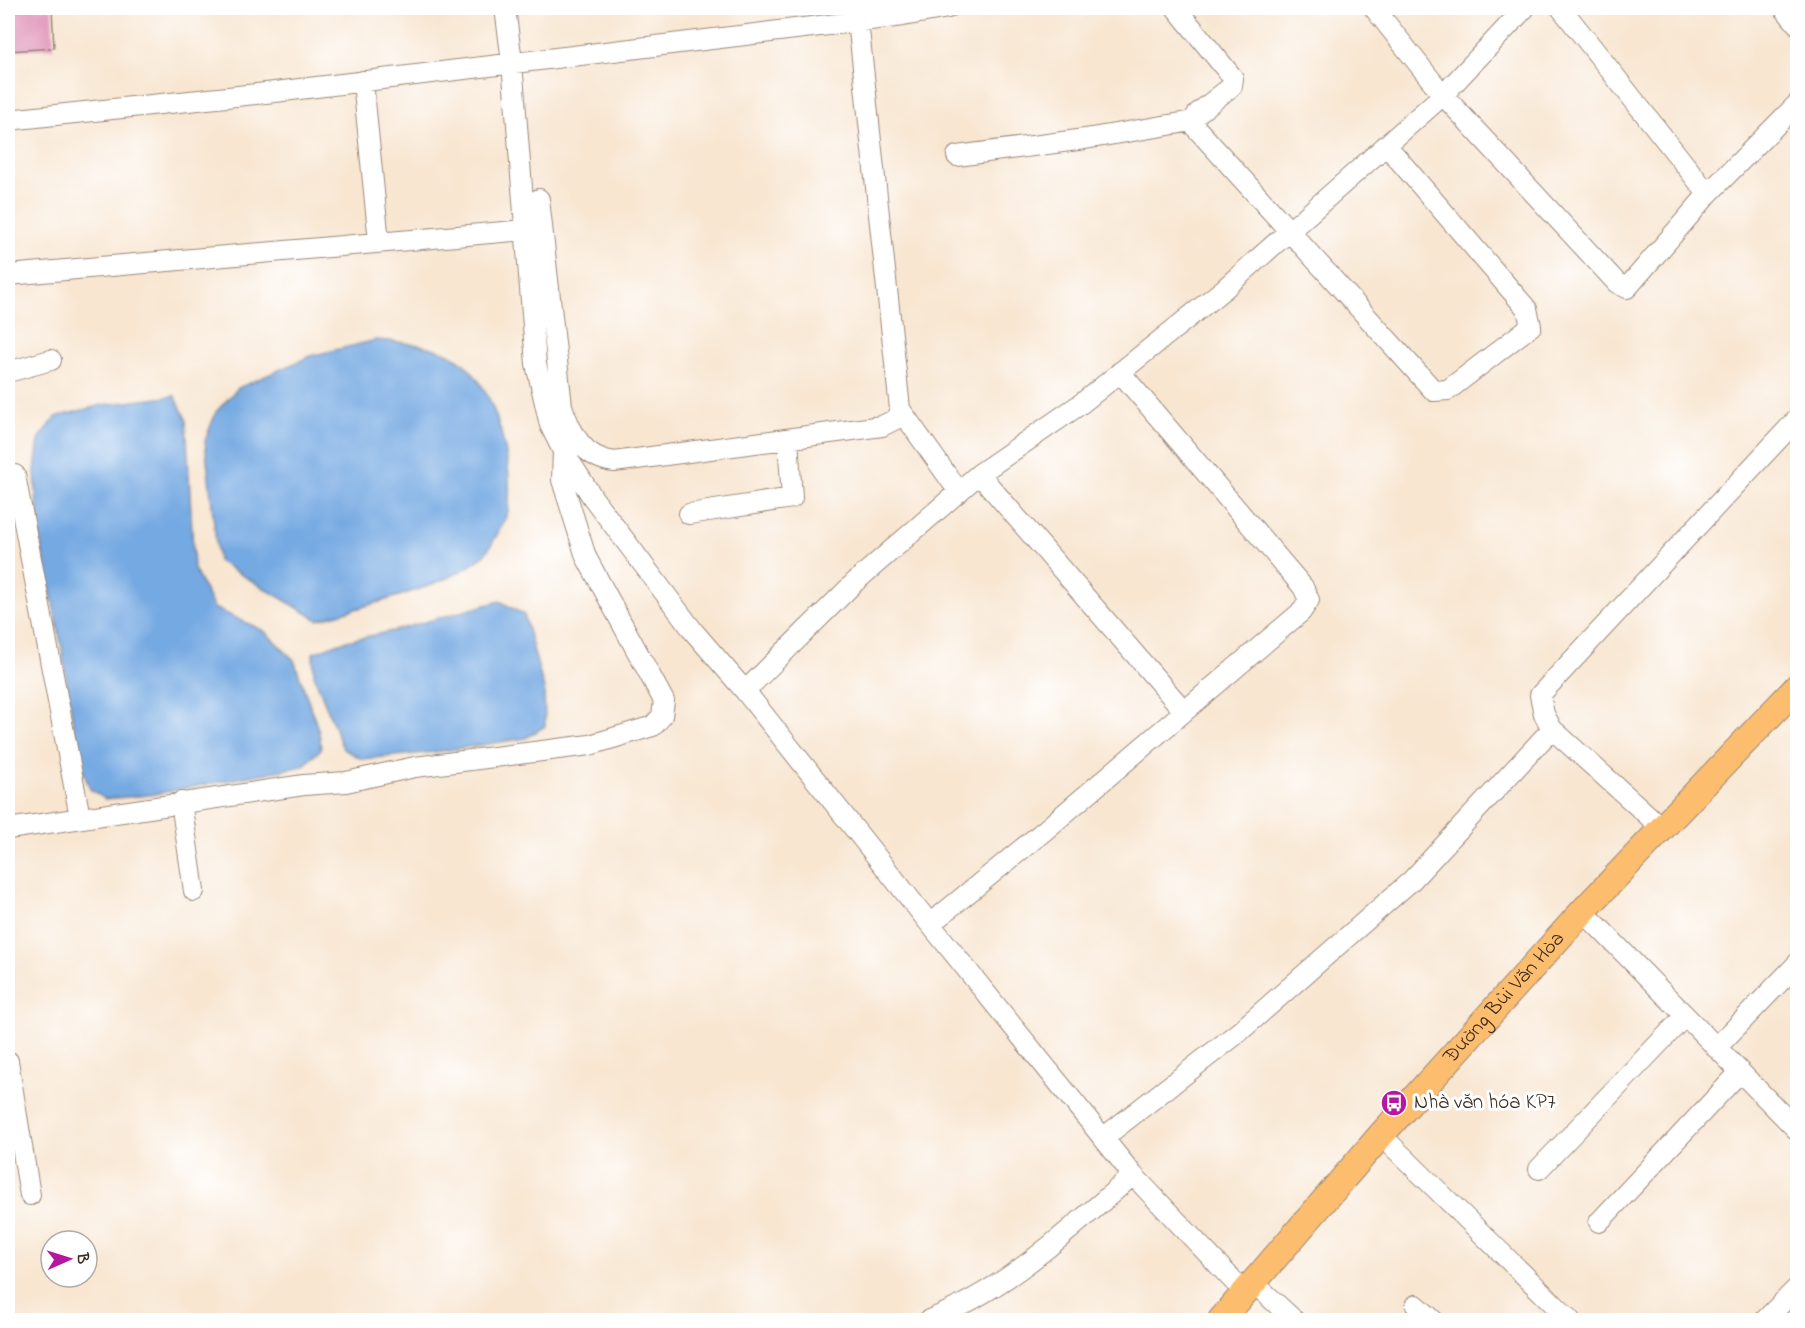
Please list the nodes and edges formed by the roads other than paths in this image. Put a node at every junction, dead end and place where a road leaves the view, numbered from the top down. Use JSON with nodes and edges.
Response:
{"nodes":[{"id":1,"x":505,"y":8,"type":"edge"},
{"id":2,"x":948,"y":8,"type":"edge"},
{"id":3,"x":1176,"y":8,"type":"edge"},
{"id":4,"x":1374,"y":8,"type":"edge"},
{"id":5,"x":1525,"y":8,"type":"edge"},
{"id":6,"x":1561,"y":8,"type":"edge"},
{"id":7,"x":1784,"y":8,"type":"edge"},
{"id":8,"x":903,"y":12,"type":"edge"},
{"id":9,"x":858,"y":21,"type":"junction"},
{"id":10,"x":1797,"y":25,"type":"edge"},
{"id":11,"x":512,"y":62,"type":"junction"},
{"id":12,"x":363,"y":81,"type":"junction"},
{"id":13,"x":1443,"y":94,"type":"junction"},
{"id":14,"x":1797,"y":103,"type":"edge"},
{"id":15,"x":8,"y":120,"type":"edge"},
{"id":16,"x":1193,"y":121,"type":"junction"},
{"id":17,"x":1386,"y":145,"type":"junction"},
{"id":18,"x":957,"y":156,"type":"dead end"},
{"id":19,"x":1708,"y":194,"type":"junction"},
{"id":20,"x":539,"y":200,"type":"dead end"},
{"id":21,"x":525,"y":230,"type":"junction"},
{"id":22,"x":1290,"y":230,"type":"junction"},
{"id":23,"x":378,"y":242,"type":"junction"},
{"id":24,"x":8,"y":275,"type":"edge"},
{"id":25,"x":51,"y":360,"type":"dead end"},
{"id":26,"x":8,"y":372,"type":"edge"},
{"id":27,"x":1120,"y":372,"type":"junction"},
{"id":28,"x":900,"y":409,"type":"junction"},
{"id":29,"x":1797,"y":418,"type":"edge"},
{"id":30,"x":788,"y":439,"type":"junction"},
{"id":31,"x":563,"y":451,"type":"junction"},
{"id":32,"x":979,"y":474,"type":"junction"},
{"id":33,"x":15,"y":475,"type":"dead end"},
{"id":34,"x":959,"y":492,"type":"junction"},
{"id":35,"x":689,"y":514,"type":"dead end"},
{"id":36,"x":1797,"y":686,"type":"edge"},
{"id":37,"x":745,"y":691,"type":"junction"},
{"id":38,"x":1184,"y":711,"type":"junction"},
{"id":39,"x":1552,"y":729,"type":"junction"},
{"id":40,"x":181,"y":802,"type":"junction"},
{"id":41,"x":80,"y":817,"type":"junction"},
{"id":42,"x":1662,"y":828,"type":"junction"},
{"id":43,"x":8,"y":829,"type":"edge"},
{"id":44,"x":194,"y":891,"type":"dead end"},
{"id":45,"x":1583,"y":911,"type":"junction"},
{"id":46,"x":930,"y":924,"type":"junction"},
{"id":47,"x":1797,"y":963,"type":"edge"},
{"id":48,"x":1685,"y":1016,"type":"junction"},
{"id":49,"x":1716,"y":1048,"type":"junction"},
{"id":50,"x":8,"y":1060,"type":"edge"},
{"id":51,"x":1740,"y":1072,"type":"junction"},
{"id":52,"x":1797,"y":1131,"type":"edge"},
{"id":53,"x":1380,"y":1135,"type":"junction"},
{"id":54,"x":1103,"y":1138,"type":"junction"},
{"id":55,"x":1539,"y":1169,"type":"dead end"},
{"id":56,"x":1133,"y":1175,"type":"junction"},
{"id":57,"x":30,"y":1195,"type":"dead end"},
{"id":58,"x":1599,"y":1222,"type":"dead end"},
{"id":59,"x":1797,"y":1287,"type":"edge"},
{"id":60,"x":1250,"y":1289,"type":"junction"},
{"id":61,"x":1416,"y":1305,"type":"dead end"},
{"id":62,"x":929,"y":1320,"type":"edge"},
{"id":63,"x":1221,"y":1320,"type":"edge"},
{"id":64,"x":1294,"y":1320,"type":"edge"},
{"id":65,"x":1433,"y":1320,"type":"edge"},
{"id":66,"x":1570,"y":1320,"type":"edge"},
{"id":67,"x":1765,"y":1320,"type":"edge"}],
"edges":[{"from":1,"to":11,"type":"street"},
{"from":2,"to":8,"type":"street"},
{"from":3,"to":16,"type":"street"},
{"from":4,"to":13,"type":"street"},
{"from":5,"to":13,"type":"street"},
{"from":6,"to":19,"type":"street"},
{"from":7,"to":10,"type":"street"},
{"from":8,"to":9,"type":"street"},
{"from":9,"to":11,"type":"street"},
{"from":9,"to":28,"type":"street"},
{"from":11,"to":12,"type":"street"},
{"from":11,"to":21,"type":"street"},
{"from":12,"to":15,"type":"street"},
{"from":12,"to":23,"type":"street"},
{"from":13,"to":17,"type":"street"},
{"from":13,"to":19,"type":"street"},
{"from":14,"to":19,"type":"street"},
{"from":16,"to":18,"type":"street"},
{"from":16,"to":22,"type":"street"},
{"from":17,"to":22,"type":"street"},
{"from":17,"to":22,"type":"street"},
{"from":20,"to":30,"type":"street"},
{"from":21,"to":23,"type":"street"},
{"from":21,"to":31,"type":"street"},
{"from":22,"to":27,"type":"street"},
{"from":23,"to":24,"type":"street"},
{"from":25,"to":26,"type":"street"},
{"from":27,"to":32,"type":"street"},
{"from":27,"to":38,"type":"street"},
{"from":28,"to":30,"type":"street"},
{"from":28,"to":34,"type":"street"},
{"from":29,"to":39,"type":"street"},
{"from":30,"to":35,"type":"street"},
{"from":31,"to":37,"type":"street"},
{"from":31,"to":40,"type":"street"},
{"from":32,"to":34,"type":"street"},
{"from":32,"to":38,"type":"street"},
{"from":33,"to":41,"type":"street"},
{"from":34,"to":37,"type":"street"},
{"from":36,"to":42,"type":"main road","name":"Đường Bùi Văn Hòa"},
{"from":37,"to":46,"type":"street"},
{"from":38,"to":46,"type":"street"},
{"from":39,"to":42,"type":"street"},
{"from":39,"to":54,"type":"street"},
{"from":40,"to":41,"type":"street"},
{"from":40,"to":44,"type":"street"},
{"from":41,"to":43,"type":"street"},
{"from":42,"to":45,"type":"main road","name":"Đường Bùi Văn Hòa"},
{"from":45,"to":48,"type":"street"},
{"from":45,"to":53,"type":"main road","name":"Đường Bùi Văn Hòa"},
{"from":46,"to":54,"type":"street"},
{"from":47,"to":49,"type":"street"},
{"from":48,"to":49,"type":"street"},
{"from":48,"to":55,"type":"street"},
{"from":49,"to":51,"type":"street"},
{"from":50,"to":57,"type":"street"},
{"from":51,"to":52,"type":"street"},
{"from":51,"to":58,"type":"street"},
{"from":53,"to":60,"type":"main road","name":"Đường Bùi Văn Hòa"},
{"from":53,"to":66,"type":"street"},
{"from":54,"to":56,"type":"street"},
{"from":56,"to":60,"type":"street"},
{"from":56,"to":62,"type":"street"},
{"from":59,"to":67,"type":"street"},
{"from":60,"to":63,"type":"main road","name":"Đường Bùi Văn Hòa"},
{"from":60,"to":64,"type":"street"},
{"from":61,"to":65,"type":"street"}]}
